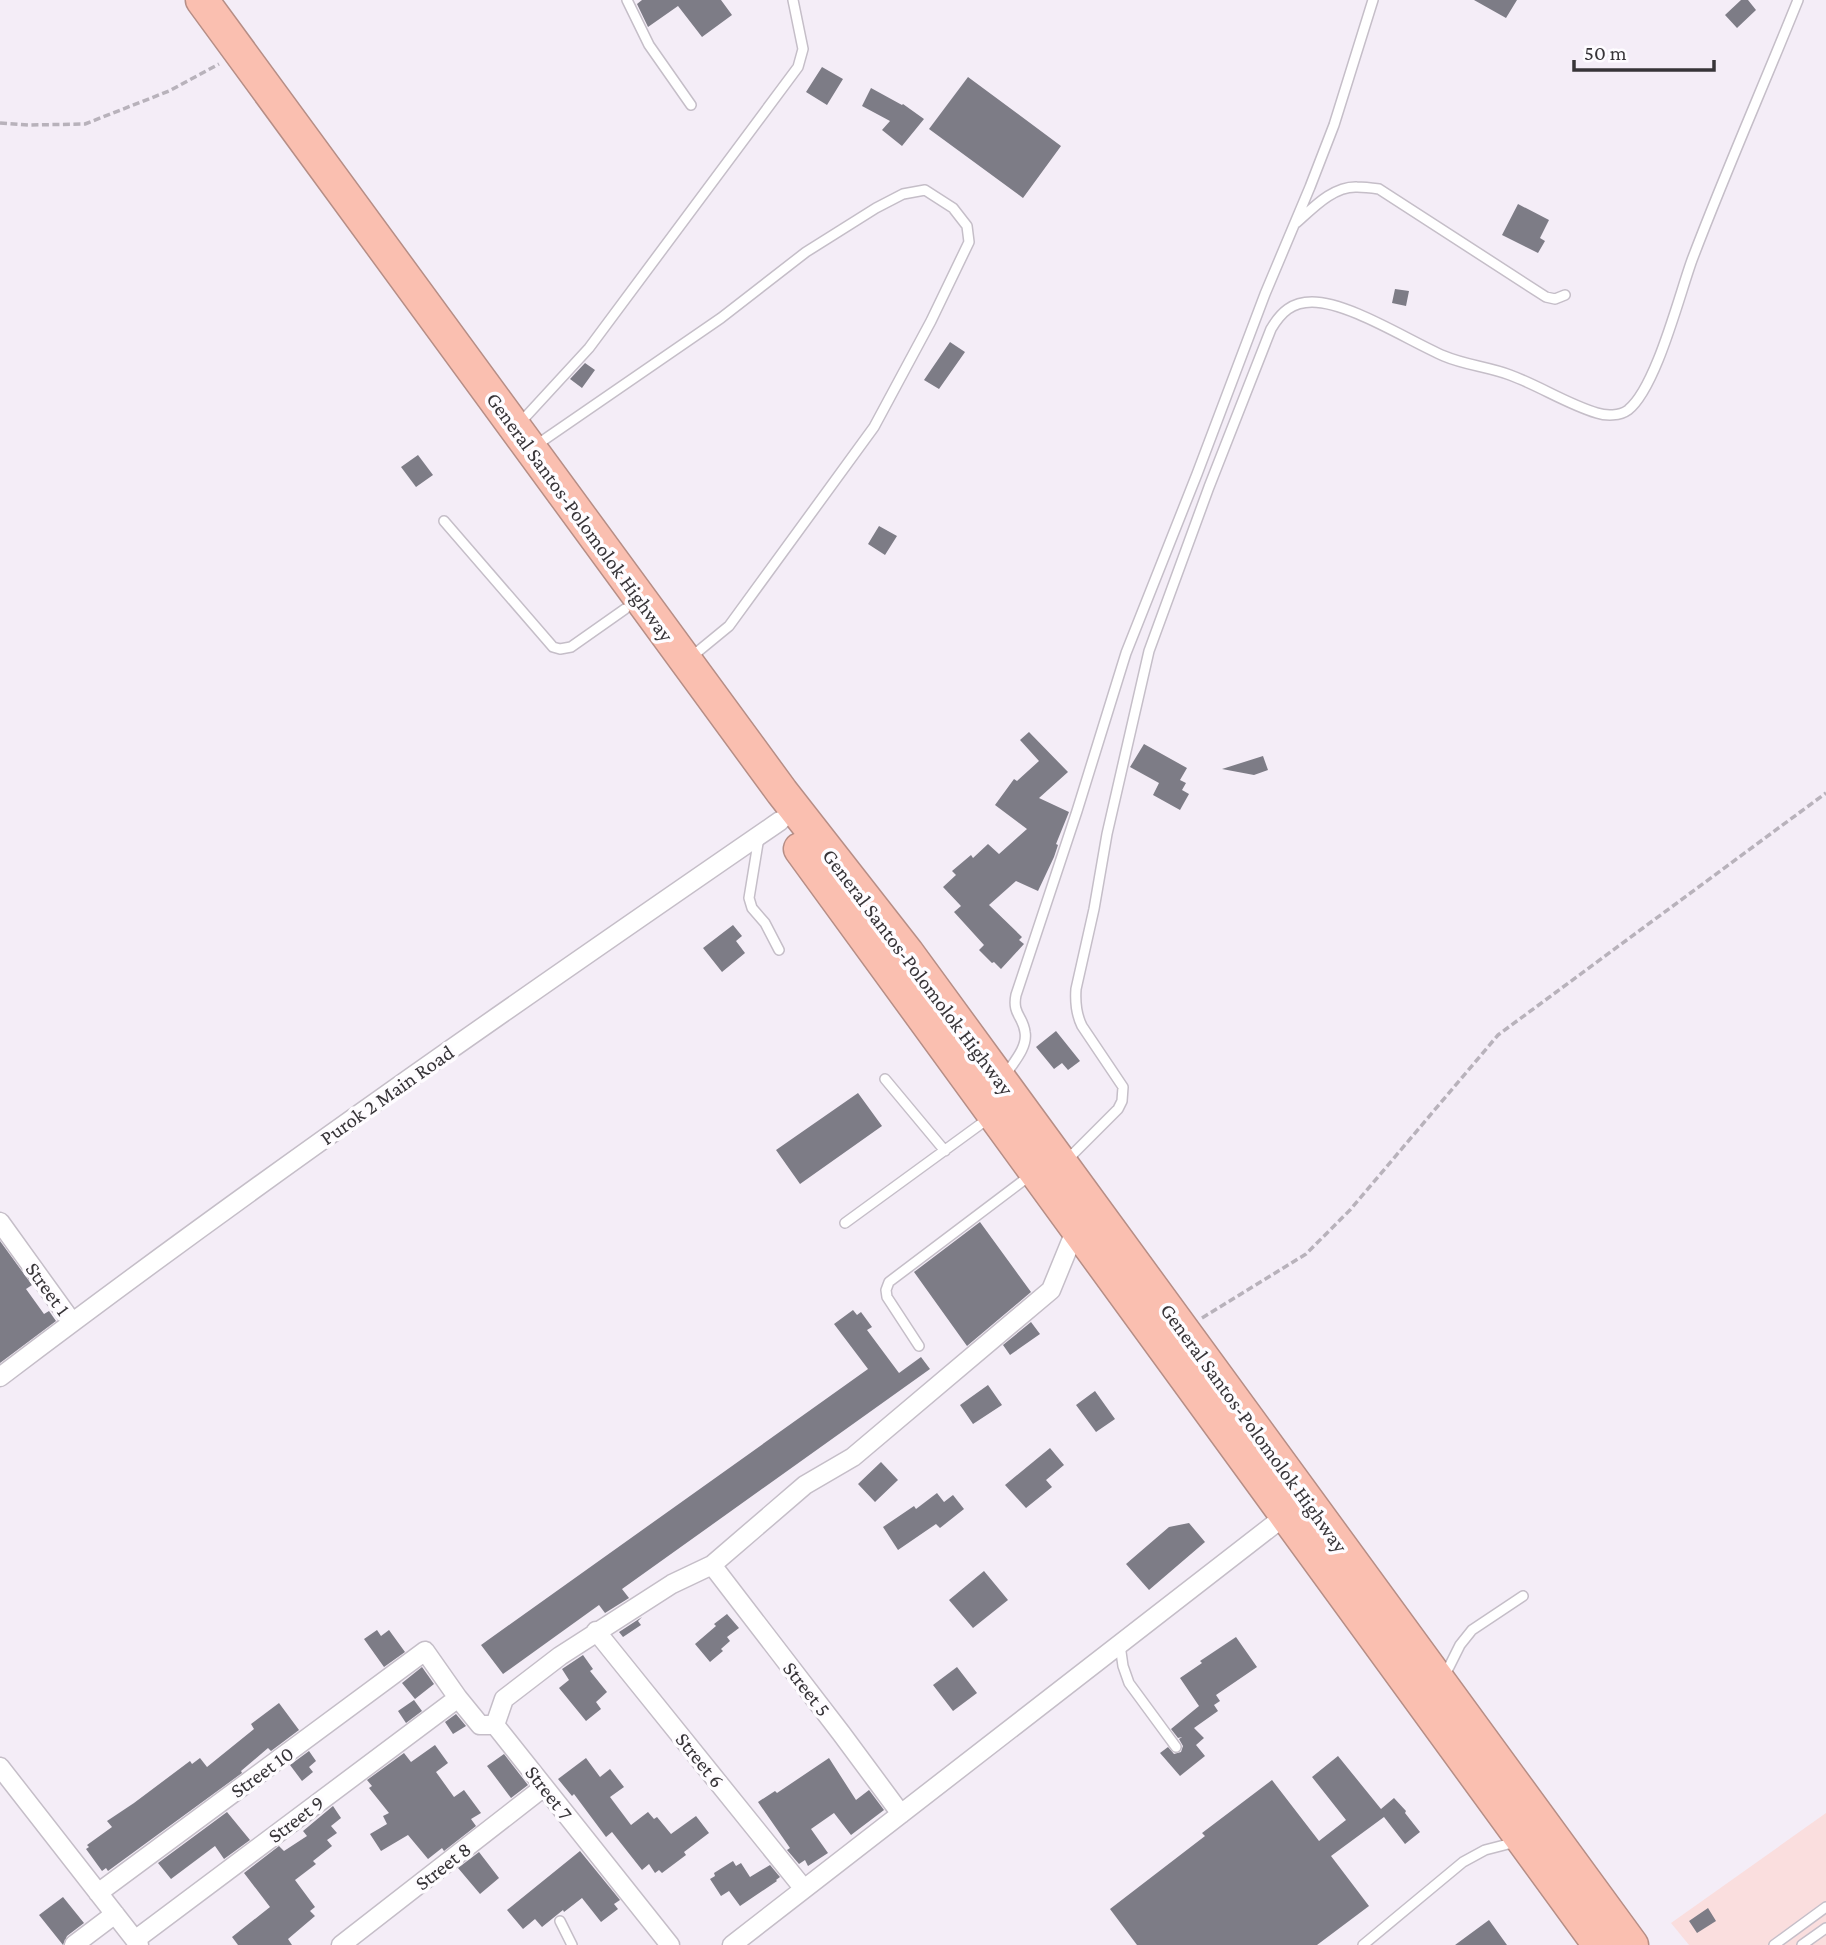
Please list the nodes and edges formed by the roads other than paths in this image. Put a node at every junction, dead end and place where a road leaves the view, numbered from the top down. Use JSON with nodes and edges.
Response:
{"nodes":[{"id":1,"x":180,"y":0,"type":"edge"},
{"id":2,"x":202,"y":0,"type":"edge"},
{"id":3,"x":626,"y":0,"type":"edge"},
{"id":4,"x":793,"y":0,"type":"edge"},
{"id":5,"x":1373,"y":0,"type":"edge"},
{"id":6,"x":1798,"y":0,"type":"edge"},
{"id":7,"x":691,"y":105,"type":"dead end"},
{"id":8,"x":1295,"y":224,"type":"junction"},
{"id":9,"x":1565,"y":295,"type":"dead end"},
{"id":10,"x":523,"y":439,"type":"junction"},
{"id":11,"x":444,"y":521,"type":"dead end"},
{"id":12,"x":625,"y":609,"type":"junction"},
{"id":13,"x":686,"y":661,"type":"junction"},
{"id":14,"x":769,"y":828,"type":"junction"},
{"id":15,"x":779,"y":950,"type":"dead end"},
{"id":16,"x":885,"y":1079,"type":"dead end"},
{"id":17,"x":1001,"y":1082,"type":"junction"},
{"id":18,"x":994,"y":1115,"type":"junction"},
{"id":19,"x":945,"y":1151,"type":"junction"},
{"id":20,"x":1047,"y":1173,"type":"junction"},
{"id":21,"x":0,"y":1222,"type":"edge"},
{"id":22,"x":845,"y":1223,"type":"dead end"},
{"id":23,"x":1076,"y":1228,"type":"junction"},
{"id":24,"x":72,"y":1322,"type":"junction"},
{"id":25,"x":919,"y":1346,"type":"dead end"},
{"id":26,"x":0,"y":1377,"type":"edge"},
{"id":27,"x":1296,"y":1507,"type":"junction"},
{"id":28,"x":712,"y":1566,"type":"junction"},
{"id":29,"x":1523,"y":1596,"type":"dead end"},
{"id":30,"x":596,"y":1631,"type":"dead end"},
{"id":31,"x":1120,"y":1645,"type":"junction"},
{"id":32,"x":425,"y":1651,"type":"joint"},
{"id":33,"x":1441,"y":1683,"type":"junction"},
{"id":34,"x":457,"y":1698,"type":"junction"},
{"id":35,"x":495,"y":1725,"type":"junction"},
{"id":36,"x":1177,"y":1747,"type":"dead end"},
{"id":37,"x":0,"y":1767,"type":"edge"},
{"id":38,"x":544,"y":1787,"type":"junction"},
{"id":39,"x":901,"y":1814,"type":"junction"},
{"id":40,"x":1522,"y":1840,"type":"junction"},
{"id":41,"x":804,"y":1889,"type":"junction"},
{"id":42,"x":98,"y":1893,"type":"junction"},
{"id":43,"x":1826,"y":1907,"type":"edge"},
{"id":44,"x":115,"y":1914,"type":"junction"},
{"id":45,"x":560,"y":1921,"type":"dead end"},
{"id":46,"x":1826,"y":1928,"type":"edge"},
{"id":47,"x":137,"y":1942,"type":"edge"},
{"id":48,"x":74,"y":1945,"type":"edge"},
{"id":49,"x":341,"y":1945,"type":"edge"},
{"id":50,"x":572,"y":1945,"type":"edge"},
{"id":51,"x":670,"y":1945,"type":"edge"},
{"id":52,"x":732,"y":1945,"type":"edge"},
{"id":53,"x":1363,"y":1945,"type":"edge"},
{"id":54,"x":1599,"y":1945,"type":"edge"},
{"id":55,"x":1632,"y":1945,"type":"edge"},
{"id":56,"x":1774,"y":1945,"type":"edge"},
{"id":57,"x":1802,"y":1945,"type":"edge"}],
"edges":[{"from":1,"to":12,"type":"highway"},
{"from":2,"to":10,"type":"highway","name":"General Santos-Polomolok Highway"},
{"from":3,"to":7,"type":"lane"},
{"from":4,"to":10,"type":"lane"},
{"from":5,"to":8,"type":"lane"},
{"from":6,"to":20,"type":"lane"},
{"from":8,"to":9,"type":"lane"},
{"from":8,"to":17,"type":"lane"},
{"from":10,"to":13,"type":"highway","name":"General Santos-Polomolok Highway"},
{"from":10,"to":13,"type":"lane"},
{"from":11,"to":12,"type":"lane"},
{"from":12,"to":14,"type":"highway"},
{"from":13,"to":17,"type":"highway","name":"General Santos-Polomolok Highway"},
{"from":14,"to":15,"type":"lane"},
{"from":14,"to":18,"type":"highway"},
{"from":14,"to":24,"type":"street","name":"Purok 2 Main Road"},
{"from":16,"to":19,"type":"lane"},
{"from":17,"to":20,"type":"highway","name":"General Santos-Polomolok Highway"},
{"from":18,"to":19,"type":"lane"},
{"from":18,"to":20,"type":"highway"},
{"from":19,"to":22,"type":"lane"},
{"from":20,"to":23,"type":"highway"},
{"from":20,"to":25,"type":"lane"},
{"from":20,"to":27,"type":"highway","name":"General Santos-Polomolok Highway"},
{"from":21,"to":24,"type":"street","name":"Street 1"},
{"from":23,"to":27,"type":"highway"},
{"from":23,"to":28,"type":"street"},
{"from":24,"to":26,"type":"street","name":"Purok 2 Main Road"},
{"from":27,"to":31,"type":"street"},
{"from":27,"to":33,"type":"highway","name":"General Santos-Polomolok Highway"},
{"from":27,"to":40,"type":"highway"},
{"from":28,"to":35,"type":"street"},
{"from":28,"to":39,"type":"street","name":"Street 5"},
{"from":29,"to":33,"type":"lane"},
{"from":30,"to":41,"type":"street","name":"Street 6"},
{"from":31,"to":36,"type":"lane"},
{"from":31,"to":39,"type":"street"},
{"from":32,"to":34,"type":"street","name":"Street 7"},
{"from":32,"to":42,"type":"street","name":"Street 10"},
{"from":33,"to":55,"type":"highway","name":"General Santos-Polomolok Highway"},
{"from":34,"to":35,"type":"street","name":"Street 7"},
{"from":34,"to":47,"type":"street","name":"Street 9"},
{"from":35,"to":38,"type":"street","name":"Street 7"},
{"from":37,"to":42,"type":"street"},
{"from":38,"to":49,"type":"street","name":"Street 8"},
{"from":38,"to":51,"type":"street","name":"Street 7"},
{"from":39,"to":41,"type":"street"},
{"from":40,"to":53,"type":"lane"},
{"from":40,"to":54,"type":"highway"},
{"from":41,"to":52,"type":"street"},
{"from":42,"to":44,"type":"street"},
{"from":43,"to":56,"type":"lane"},
{"from":44,"to":47,"type":"street"},
{"from":44,"to":48,"type":"street"},
{"from":45,"to":50,"type":"lane"},
{"from":46,"to":57,"type":"lane"}]}
